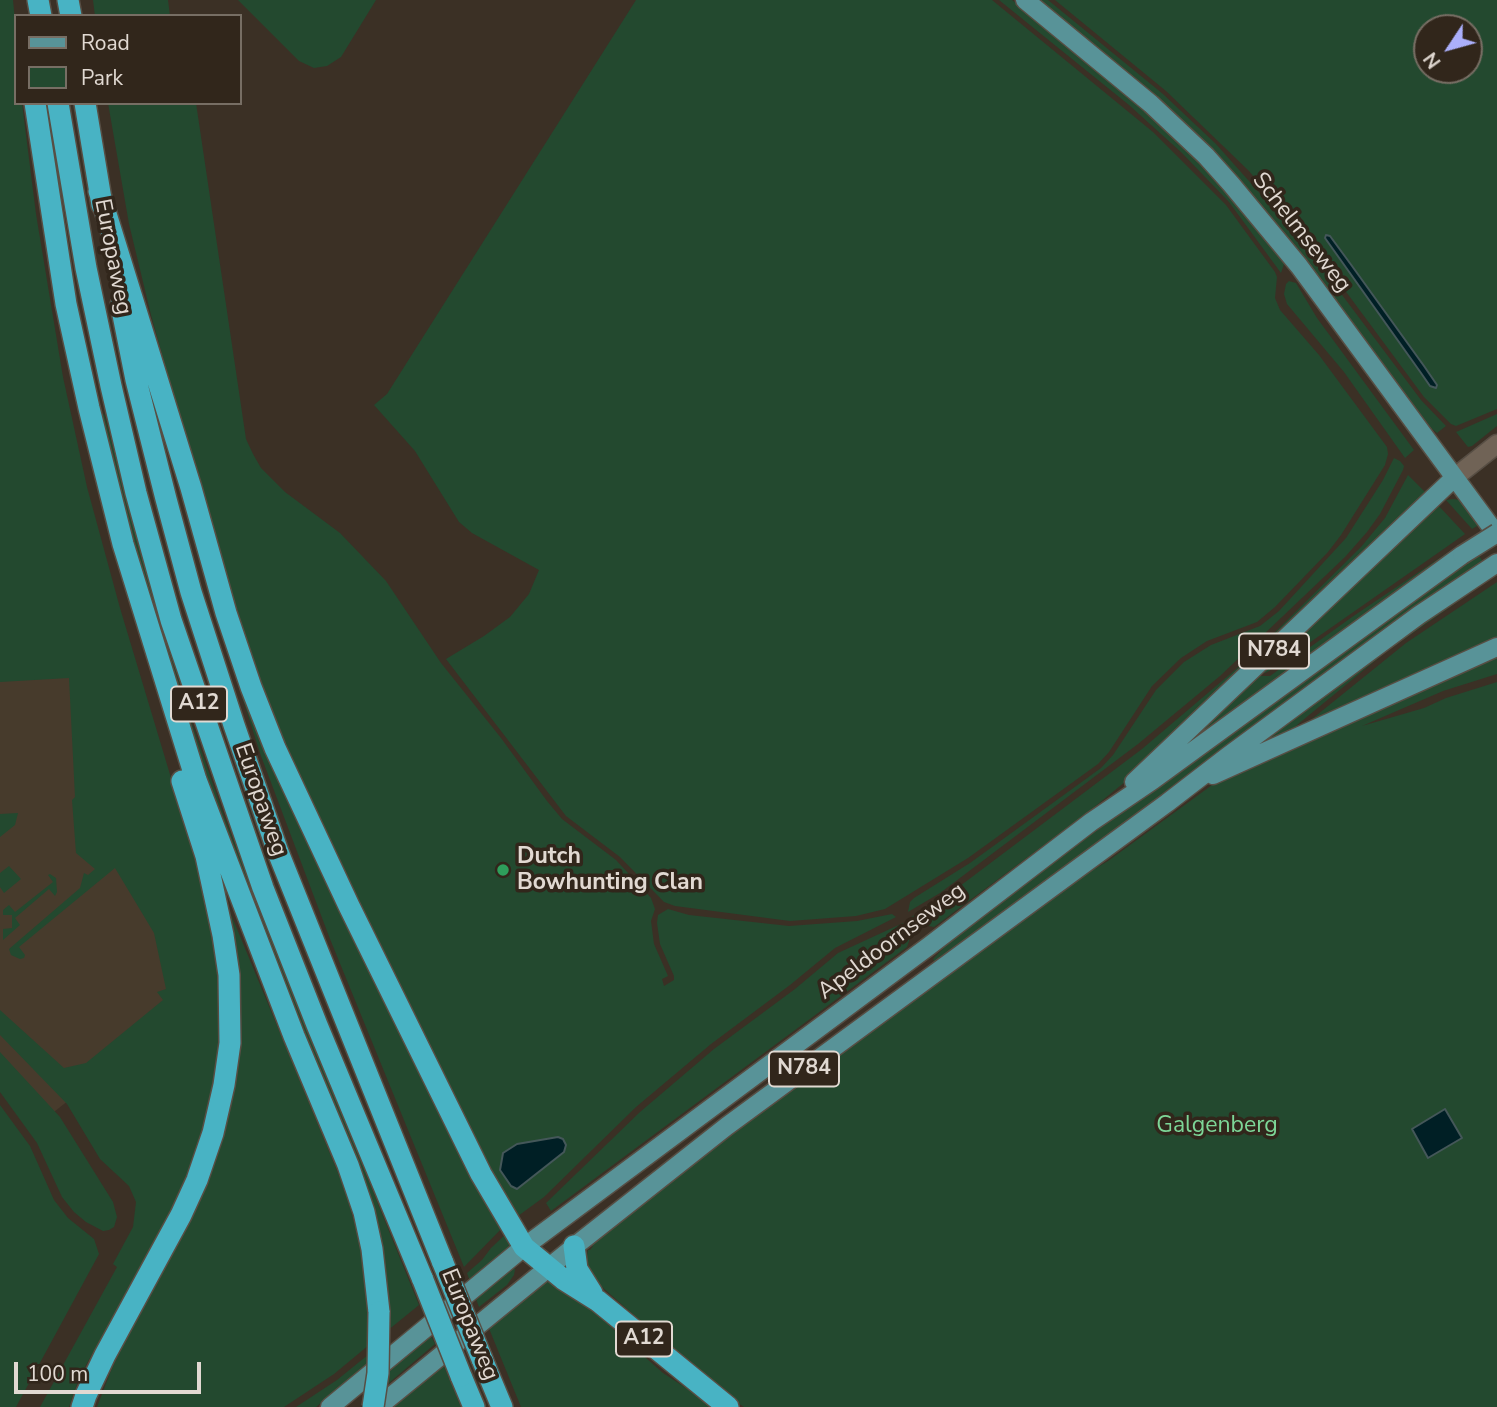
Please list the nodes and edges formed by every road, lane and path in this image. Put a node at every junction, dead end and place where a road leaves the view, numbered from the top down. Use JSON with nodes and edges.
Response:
{"nodes":[{"id":1,"x":1025,"y":0,"type":"edge"},
{"id":2,"x":35,"y":105,"type":"edge"},
{"id":3,"x":58,"y":105,"type":"edge"},
{"id":4,"x":85,"y":105,"type":"edge"},
{"id":5,"x":99,"y":191,"type":"junction"},
{"id":6,"x":1497,"y":444,"type":"edge"},
{"id":7,"x":1454,"y":478,"type":"junction"},
{"id":8,"x":1497,"y":534,"type":"edge"},
{"id":9,"x":1497,"y":563,"type":"edge"},
{"id":10,"x":147,"y":626,"type":"junction"},
{"id":11,"x":1497,"y":647,"type":"edge"},
{"id":12,"x":1196,"y":781,"type":"junction"},
{"id":13,"x":1091,"y":822,"type":"junction"},
{"id":14,"x":574,"y":1246,"type":"junction"},
{"id":15,"x":524,"y":1247,"type":"junction"},
{"id":16,"x":550,"y":1266,"type":"junction"},
{"id":17,"x":598,"y":1301,"type":"junction"},
{"id":18,"x":82,"y":1407,"type":"edge"},
{"id":19,"x":330,"y":1407,"type":"edge"},
{"id":20,"x":376,"y":1407,"type":"edge"},
{"id":21,"x":474,"y":1407,"type":"edge"},
{"id":22,"x":502,"y":1407,"type":"edge"},
{"id":23,"x":728,"y":1407,"type":"edge"}],
"edges":[{"from":1,"to":7,"type":"main road","name":"Schelmseweg"},
{"from":2,"to":10,"type":"highway","number":"A12"},
{"from":3,"to":21,"type":"highway","name":"Europaweg","number":"A12","bridge":true},
{"from":4,"to":5,"type":"highway","name":"Europaweg","number":"A12"},
{"from":5,"to":15,"type":"highway","number":"A12"},
{"from":5,"to":22,"type":"highway","name":"Europaweg","number":"A12","bridge":true},
{"from":6,"to":7,"type":"street"},
{"from":7,"to":8,"type":"main road","name":"Schelmseweg"},
{"from":7,"to":13,"type":"main road","number":"N784"},
{"from":8,"to":13,"type":"main road","name":"Apeldoornseweg","number":"N784","bridge":true},
{"from":9,"to":12,"type":"main road","number":"N784"},
{"from":10,"to":18,"type":"highway","number":"A12"},
{"from":10,"to":20,"type":"highway","number":"A12","bridge":true},
{"from":11,"to":12,"type":"main road","number":"N784"},
{"from":12,"to":14,"type":"main road","number":"N784"},
{"from":13,"to":15,"type":"main road","name":"Apeldoornseweg","number":"N784"},
{"from":14,"to":16,"type":"main road","number":"N784"},
{"from":14,"to":17,"type":"highway","number":"A12"},
{"from":15,"to":16,"type":"highway"},
{"from":15,"to":19,"type":"main road","name":"Apeldoornseweg","number":"N784"},
{"from":16,"to":17,"type":"highway","number":"A12"},
{"from":16,"to":20,"type":"main road","number":"N784"},
{"from":17,"to":23,"type":"highway","number":"A12"}]}
